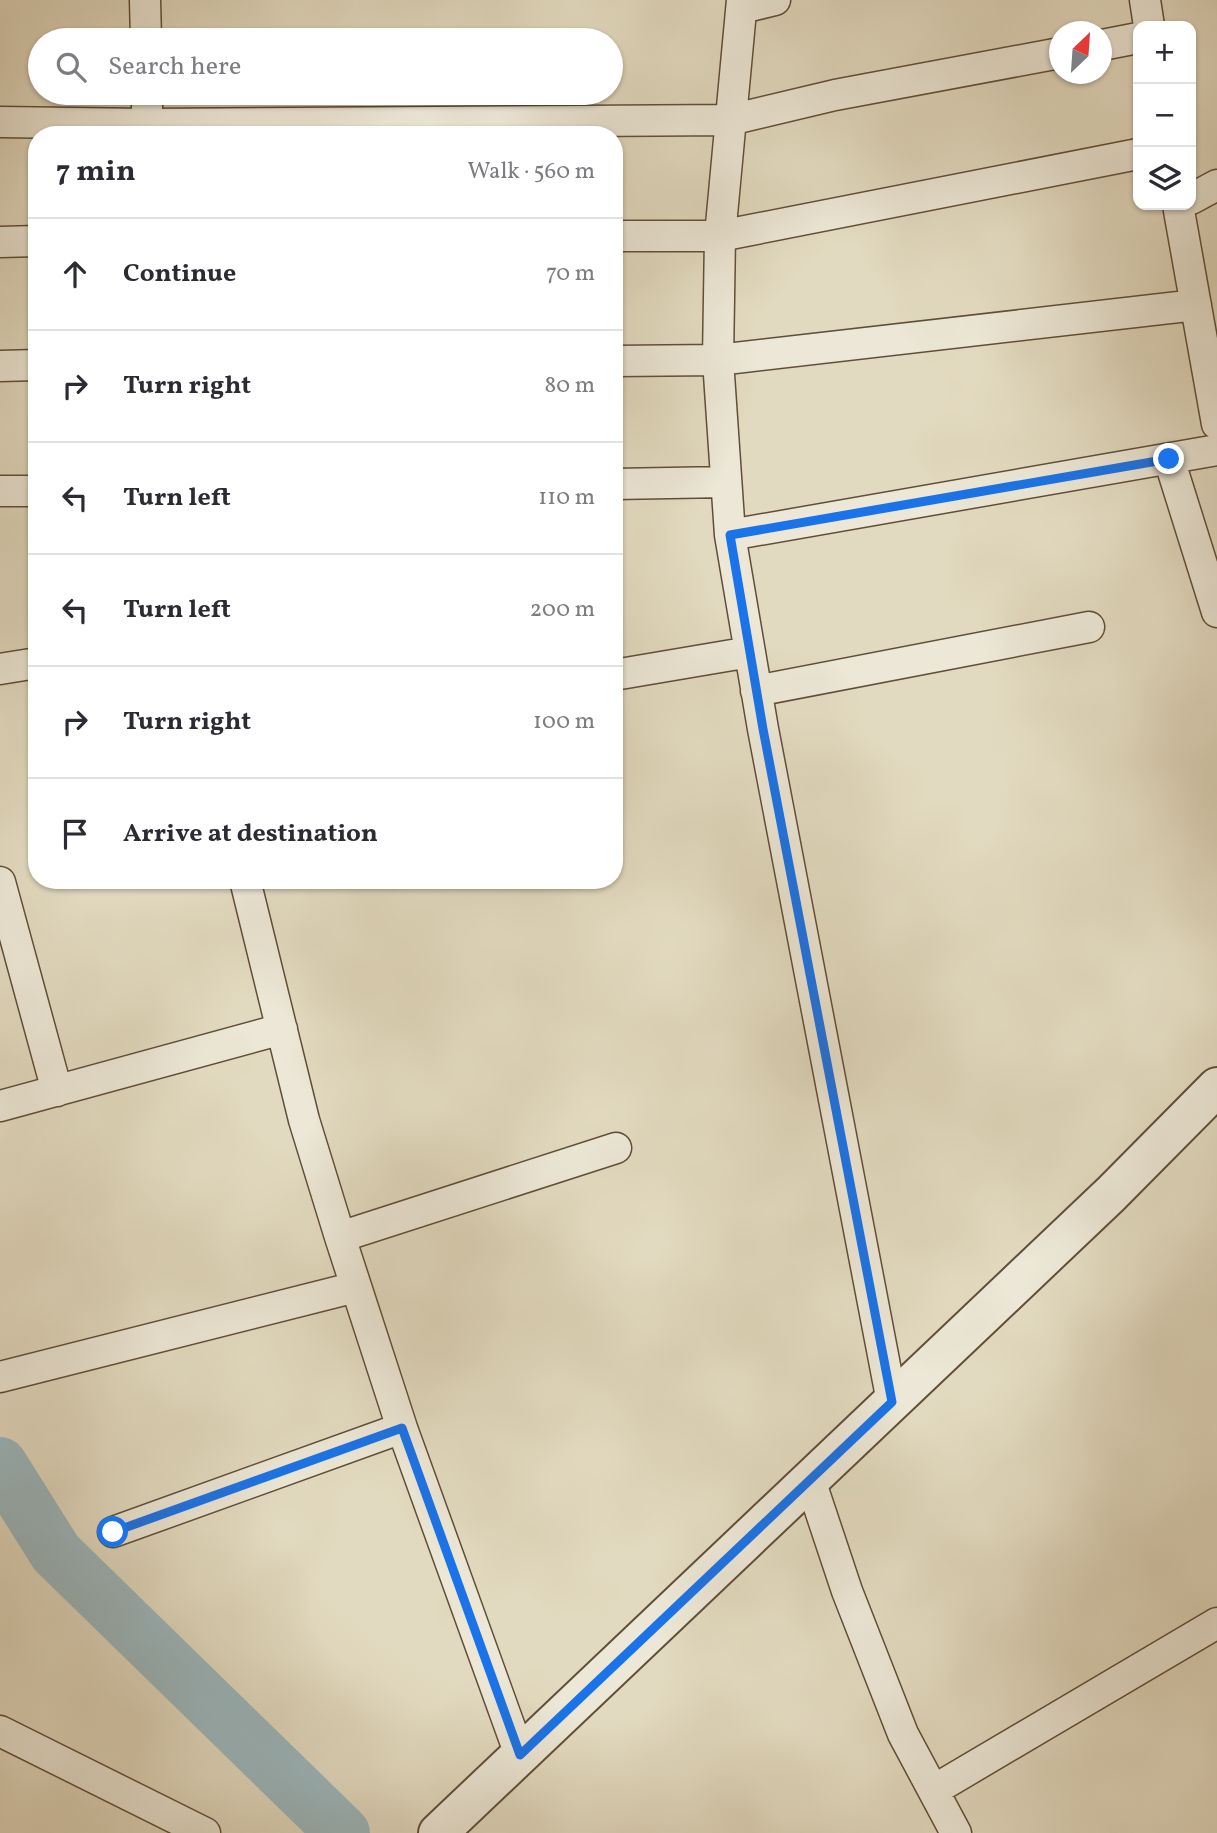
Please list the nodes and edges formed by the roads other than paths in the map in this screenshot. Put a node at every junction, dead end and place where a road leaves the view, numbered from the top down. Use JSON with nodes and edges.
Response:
{"nodes":[{"id":1,"x":145,"y":0,"type":"edge"},
{"id":2,"x":775,"y":0,"type":"edge"},
{"id":3,"x":1145,"y":0,"type":"edge"},
{"id":4,"x":742,"y":4,"type":"edge"},
{"id":5,"x":1148,"y":21,"type":"edge"},
{"id":6,"x":146,"y":28,"type":"edge"},
{"id":7,"x":1133,"y":39,"type":"edge"},
{"id":8,"x":1112,"y":43,"type":"edge"},
{"id":9,"x":1049,"y":55,"type":"edge"},
{"id":10,"x":147,"y":105,"type":"edge"},
{"id":11,"x":730,"y":120,"type":"junction"},
{"id":12,"x":0,"y":122,"type":"edge"},
{"id":13,"x":147,"y":124,"type":"junction"},
{"id":14,"x":174,"y":126,"type":"edge"},
{"id":15,"x":387,"y":126,"type":"edge"},
{"id":16,"x":1133,"y":155,"type":"edge"},
{"id":17,"x":1217,"y":186,"type":"edge"},
{"id":18,"x":1196,"y":197,"type":"edge"},
{"id":19,"x":1183,"y":210,"type":"edge"},
{"id":20,"x":623,"y":236,"type":"edge"},
{"id":21,"x":720,"y":236,"type":"junction"},
{"id":22,"x":28,"y":241,"type":"edge"},
{"id":23,"x":0,"y":242,"type":"edge"},
{"id":24,"x":1196,"y":305,"type":"junction"},
{"id":25,"x":718,"y":360,"type":"junction"},
{"id":26,"x":623,"y":361,"type":"edge"},
{"id":27,"x":28,"y":365,"type":"edge"},
{"id":28,"x":0,"y":366,"type":"edge"},
{"id":29,"x":1217,"y":424,"type":"edge"},
{"id":30,"x":1217,"y":450,"type":"edge"},
{"id":31,"x":1169,"y":459,"type":"junction"},
{"id":32,"x":725,"y":482,"type":"junction"},
{"id":33,"x":623,"y":484,"type":"edge"},
{"id":34,"x":0,"y":491,"type":"edge"},
{"id":35,"x":28,"y":491,"type":"edge"},
{"id":36,"x":730,"y":535,"type":"junction"},
{"id":37,"x":1217,"y":612,"type":"edge"},
{"id":38,"x":1089,"y":627,"type":"dead end"},
{"id":39,"x":751,"y":652,"type":"junction"},
{"id":40,"x":28,"y":664,"type":"edge"},
{"id":41,"x":0,"y":669,"type":"edge"},
{"id":42,"x":623,"y":673,"type":"edge"},
{"id":43,"x":756,"y":691,"type":"junction"},
{"id":44,"x":0,"y":882,"type":"edge"},
{"id":45,"x":247,"y":889,"type":"edge"},
{"id":46,"x":282,"y":1029,"type":"junction"},
{"id":47,"x":1217,"y":1087,"type":"edge"},
{"id":48,"x":57,"y":1091,"type":"junction"},
{"id":49,"x":0,"y":1107,"type":"edge"},
{"id":50,"x":616,"y":1148,"type":"dead end"},
{"id":51,"x":340,"y":1237,"type":"junction"},
{"id":52,"x":356,"y":1287,"type":"junction"},
{"id":53,"x":0,"y":1377,"type":"edge"},
{"id":54,"x":892,"y":1402,"type":"junction"},
{"id":55,"x":402,"y":1428,"type":"junction"},
{"id":56,"x":810,"y":1480,"type":"junction"},
{"id":57,"x":113,"y":1532,"type":"dead end"},
{"id":58,"x":1217,"y":1623,"type":"edge"},
{"id":59,"x":0,"y":1731,"type":"edge"},
{"id":60,"x":520,"y":1755,"type":"junction"},
{"id":61,"x":934,"y":1790,"type":"junction"},
{"id":62,"x":205,"y":1833,"type":"edge"},
{"id":63,"x":438,"y":1833,"type":"edge"},
{"id":64,"x":956,"y":1833,"type":"edge"}],
"edges":[{"from":1,"to":6,"type":"street"},
{"from":2,"to":4,"type":"street"},
{"from":3,"to":5,"type":"street"},
{"from":4,"to":11,"type":"street"},
{"from":7,"to":8,"type":"street"},
{"from":9,"to":11,"type":"street"},
{"from":10,"to":13,"type":"street"},
{"from":11,"to":15,"type":"street"},
{"from":11,"to":21,"type":"street"},
{"from":12,"to":13,"type":"street"},
{"from":13,"to":14,"type":"street"},
{"from":16,"to":21,"type":"street"},
{"from":17,"to":18,"type":"street"},
{"from":19,"to":24,"type":"street"},
{"from":20,"to":21,"type":"street"},
{"from":21,"to":25,"type":"street"},
{"from":22,"to":23,"type":"street"},
{"from":24,"to":25,"type":"street"},
{"from":24,"to":29,"type":"street"},
{"from":25,"to":26,"type":"street"},
{"from":25,"to":32,"type":"street"},
{"from":27,"to":28,"type":"street"},
{"from":30,"to":31,"type":"street"},
{"from":31,"to":36,"type":"street"},
{"from":31,"to":37,"type":"street"},
{"from":32,"to":33,"type":"street"},
{"from":32,"to":36,"type":"street"},
{"from":34,"to":35,"type":"street"},
{"from":36,"to":39,"type":"street"},
{"from":38,"to":43,"type":"street"},
{"from":39,"to":42,"type":"street"},
{"from":39,"to":43,"type":"street"},
{"from":40,"to":41,"type":"street"},
{"from":43,"to":54,"type":"street"},
{"from":44,"to":48,"type":"street"},
{"from":45,"to":46,"type":"street"},
{"from":46,"to":48,"type":"street"},
{"from":46,"to":51,"type":"street"},
{"from":47,"to":54,"type":"street"},
{"from":48,"to":49,"type":"street"},
{"from":50,"to":51,"type":"street"},
{"from":51,"to":52,"type":"street"},
{"from":52,"to":53,"type":"street"},
{"from":52,"to":55,"type":"street"},
{"from":54,"to":56,"type":"street"},
{"from":55,"to":57,"type":"street"},
{"from":55,"to":60,"type":"street"},
{"from":56,"to":60,"type":"street"},
{"from":56,"to":61,"type":"street"},
{"from":58,"to":61,"type":"street"},
{"from":59,"to":62,"type":"street"},
{"from":60,"to":63,"type":"street"},
{"from":61,"to":64,"type":"street"}]}
